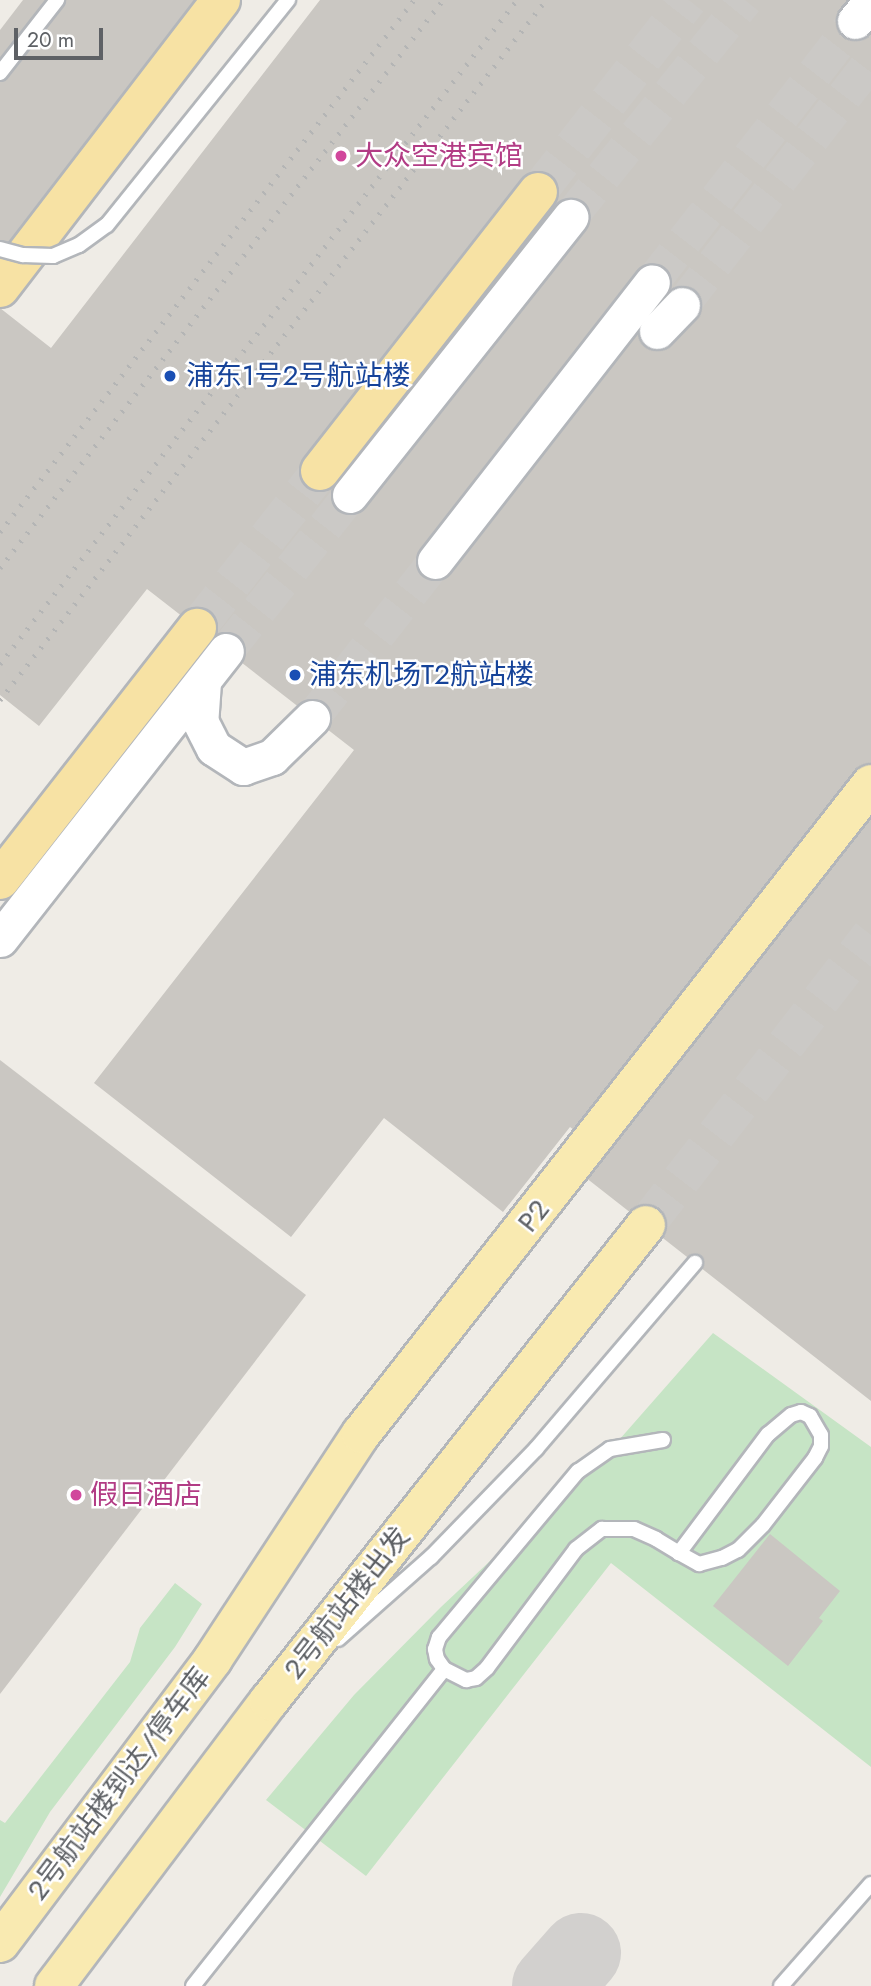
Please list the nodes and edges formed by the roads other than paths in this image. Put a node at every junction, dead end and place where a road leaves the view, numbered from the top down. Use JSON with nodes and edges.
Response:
{"nodes":[{"id":1,"x":57,"y":0,"type":"edge"},
{"id":2,"x":222,"y":0,"type":"edge"},
{"id":3,"x":288,"y":0,"type":"edge"},
{"id":4,"x":0,"y":73,"type":"edge"},
{"id":5,"x":538,"y":192,"type":"tunnel mouth"},
{"id":6,"x":570,"y":217,"type":"tunnel mouth"},
{"id":7,"x":0,"y":249,"type":"edge"},
{"id":8,"x":652,"y":282,"type":"tunnel mouth"},
{"id":9,"x":0,"y":288,"type":"edge"},
{"id":10,"x":682,"y":305,"type":"tunnel mouth"},
{"id":11,"x":657,"y":331,"type":"dead end"},
{"id":12,"x":320,"y":471,"type":"tunnel mouth"},
{"id":13,"x":351,"y":495,"type":"tunnel mouth"},
{"id":14,"x":435,"y":561,"type":"tunnel mouth"},
{"id":15,"x":212,"y":640,"type":"joint"},
{"id":16,"x":203,"y":682,"type":"junction"},
{"id":17,"x":312,"y":718,"type":"tunnel mouth"},
{"id":18,"x":871,"y":784,"type":"edge"},
{"id":19,"x":0,"y":880,"type":"edge"},
{"id":20,"x":0,"y":939,"type":"edge"},
{"id":21,"x":646,"y":1225,"type":"tunnel mouth"},
{"id":22,"x":695,"y":1263,"type":"dead end"},
{"id":23,"x":663,"y":1440,"type":"dead end"},
{"id":24,"x":679,"y":1553,"type":"junction"},
{"id":25,"x":213,"y":1659,"type":"joint"},
{"id":26,"x":444,"y":1669,"type":"junction"},
{"id":27,"x":269,"y":1701,"type":"junction"},
{"id":28,"x":871,"y":1884,"type":"edge"},
{"id":29,"x":0,"y":1943,"type":"edge"},
{"id":30,"x":54,"y":1986,"type":"edge"},
{"id":31,"x":194,"y":1986,"type":"edge"},
{"id":32,"x":782,"y":1986,"type":"edge"}],
"edges":[{"from":1,"to":4,"type":"lane"},
{"from":2,"to":9,"type":"highway"},
{"from":3,"to":7,"type":"lane","bridge":true},
{"from":5,"to":12,"type":"highway"},
{"from":6,"to":13,"type":"street"},
{"from":8,"to":14,"type":"street"},
{"from":10,"to":11,"type":"street"},
{"from":15,"to":16,"type":"street"},
{"from":15,"to":19,"type":"highway"},
{"from":16,"to":17,"type":"street"},
{"from":16,"to":20,"type":"street"},
{"from":18,"to":25,"type":"main road","name":"P2"},
{"from":21,"to":27,"type":"main road","name":"2号航站楼出发"},
{"from":22,"to":27,"type":"lane"},
{"from":23,"to":26,"type":"lane"},
{"from":24,"to":24,"type":"lane"},
{"from":24,"to":26,"type":"lane"},
{"from":25,"to":29,"type":"main road","name":"2号航站楼到达/停车库"},
{"from":26,"to":31,"type":"lane"},
{"from":27,"to":30,"type":"main road","name":"2号航站楼出发"},
{"from":28,"to":32,"type":"lane"}]}
